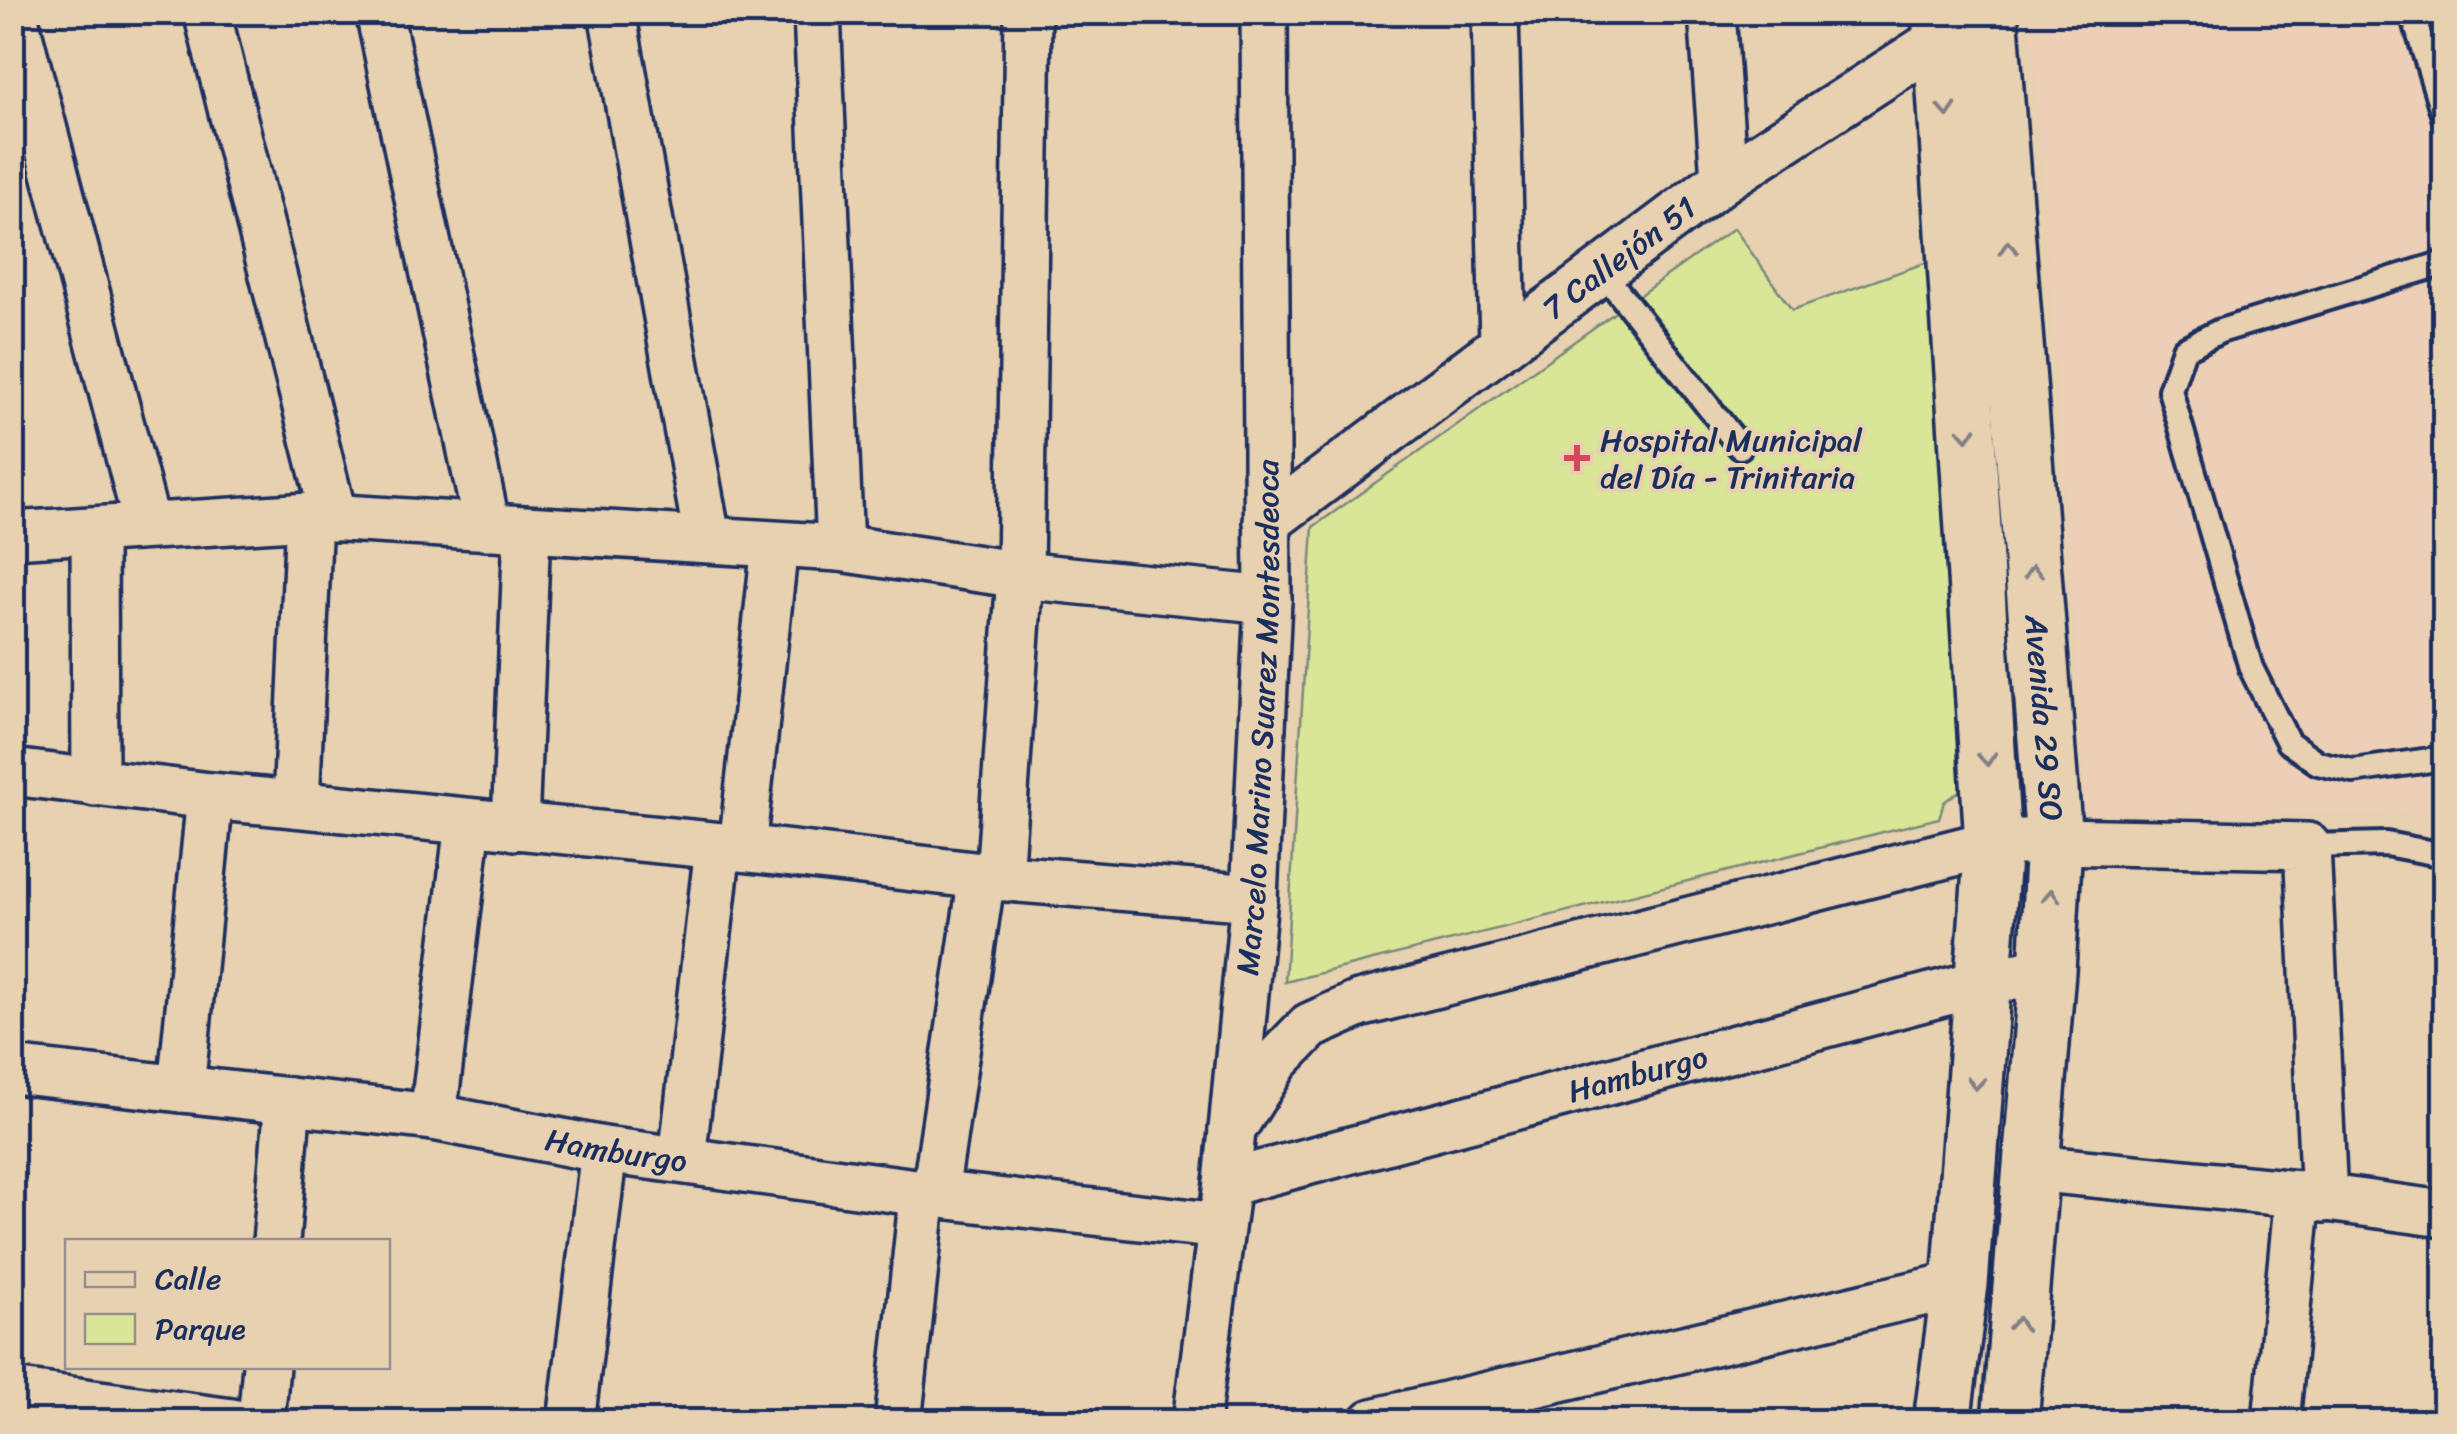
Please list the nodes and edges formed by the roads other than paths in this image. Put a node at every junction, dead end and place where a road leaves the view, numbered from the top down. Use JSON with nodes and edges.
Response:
{"nodes":[{"id":1,"x":13,"y":12,"type":"edge"},
{"id":2,"x":207,"y":12,"type":"edge"},
{"id":3,"x":378,"y":12,"type":"edge"},
{"id":4,"x":612,"y":12,"type":"edge"},
{"id":5,"x":817,"y":12,"type":"edge"},
{"id":6,"x":1028,"y":12,"type":"edge"},
{"id":7,"x":1264,"y":12,"type":"edge"},
{"id":8,"x":1495,"y":12,"type":"edge"},
{"id":9,"x":1712,"y":12,"type":"edge"},
{"id":10,"x":2412,"y":12,"type":"edge"},
{"id":11,"x":1964,"y":19,"type":"edge"},
{"id":12,"x":2444,"y":117,"type":"edge"},
{"id":13,"x":1724,"y":178,"type":"junction"},
{"id":14,"x":2444,"y":263,"type":"edge"},
{"id":15,"x":1601,"y":270,"type":"junction"},
{"id":16,"x":1503,"y":344,"type":"junction"},
{"id":17,"x":1740,"y":446,"type":"dead end"},
{"id":18,"x":321,"y":517,"type":"junction"},
{"id":19,"x":1267,"y":522,"type":"junction"},
{"id":20,"x":147,"y":525,"type":"junction"},
{"id":21,"x":507,"y":529,"type":"junction"},
{"id":22,"x":94,"y":531,"type":"junction"},
{"id":23,"x":12,"y":534,"type":"edge"},
{"id":24,"x":708,"y":538,"type":"junction"},
{"id":25,"x":775,"y":545,"type":"junction"},
{"id":26,"x":840,"y":548,"type":"junction"},
{"id":27,"x":1020,"y":575,"type":"junction"},
{"id":28,"x":1268,"y":600,"type":"junction"},
{"id":29,"x":2444,"y":758,"type":"edge"},
{"id":30,"x":12,"y":772,"type":"edge"},
{"id":31,"x":95,"y":783,"type":"junction"},
{"id":32,"x":210,"y":796,"type":"junction"},
{"id":33,"x":296,"y":804,"type":"junction"},
{"id":34,"x":468,"y":823,"type":"junction"},
{"id":35,"x":516,"y":827,"type":"junction"},
{"id":36,"x":2054,"y":841,"type":"junction"},
{"id":37,"x":1992,"y":843,"type":"junction"},
{"id":38,"x":2307,"y":846,"type":"junction"},
{"id":39,"x":730,"y":847,"type":"junction"},
{"id":40,"x":2444,"y":856,"type":"edge"},
{"id":41,"x":990,"y":877,"type":"junction"},
{"id":42,"x":1254,"y":898,"type":"junction"},
{"id":43,"x":2048,"y":971,"type":"junction"},
{"id":44,"x":1984,"y":982,"type":"junction"},
{"id":45,"x":12,"y":1070,"type":"edge"},
{"id":46,"x":181,"y":1089,"type":"junction"},
{"id":47,"x":288,"y":1101,"type":"junction"},
{"id":48,"x":433,"y":1117,"type":"junction"},
{"id":49,"x":1232,"y":1130,"type":"junction"},
{"id":50,"x":604,"y":1150,"type":"junction"},
{"id":51,"x":682,"y":1160,"type":"junction"},
{"id":52,"x":2032,"y":1168,"type":"junction"},
{"id":53,"x":929,"y":1193,"type":"junction"},
{"id":54,"x":2311,"y":1196,"type":"junction"},
{"id":55,"x":1224,"y":1205,"type":"junction"},
{"id":56,"x":2444,"y":1214,"type":"edge"},
{"id":57,"x":276,"y":1239,"type":"edge"},
{"id":58,"x":1960,"y":1284,"type":"junction"},
{"id":59,"x":266,"y":1369,"type":"edge"},
{"id":60,"x":12,"y":1392,"type":"edge"},
{"id":61,"x":232,"y":1422,"type":"edge"},
{"id":62,"x":261,"y":1422,"type":"edge"},
{"id":63,"x":570,"y":1422,"type":"edge"},
{"id":64,"x":898,"y":1422,"type":"edge"},
{"id":65,"x":1196,"y":1422,"type":"edge"},
{"id":66,"x":1374,"y":1422,"type":"edge"},
{"id":67,"x":1942,"y":1422,"type":"edge"},
{"id":68,"x":2010,"y":1422,"type":"edge"},
{"id":69,"x":2276,"y":1422,"type":"edge"}],
"edges":[{"from":1,"to":20,"type":"street"},
{"from":2,"to":18,"type":"street"},
{"from":3,"to":21,"type":"street"},
{"from":4,"to":24,"type":"street"},
{"from":5,"to":26,"type":"street"},
{"from":6,"to":27,"type":"street"},
{"from":7,"to":19,"type":"street","name":"Marcelo Marino Suarez Montesdeoca"},
{"from":8,"to":16,"type":"street"},
{"from":9,"to":13,"type":"street"},
{"from":10,"to":12,"type":"lane"},
{"from":11,"to":13,"type":"street","name":"7 Callejón 51"},
{"from":36,"to":11,"type":"street","name":"Avenida 29 SO","one_way":true},
{"from":11,"to":37,"type":"street","name":"Avenida 29 SO","one_way":true},
{"from":13,"to":15,"type":"street","name":"7 Callejón 51"},
{"from":14,"to":29,"type":"lane"},
{"from":15,"to":16,"type":"street","name":"7 Callejón 51"},
{"from":15,"to":17,"type":"lane"},
{"from":16,"to":19,"type":"street","name":"7 Callejón 51"},
{"from":18,"to":20,"type":"street"},
{"from":18,"to":21,"type":"street"},
{"from":18,"to":33,"type":"street"},
{"from":19,"to":28,"type":"street","name":"Marcelo Marino Suarez Montesdeoca"},
{"from":20,"to":22,"type":"street"},
{"from":21,"to":24,"type":"street"},
{"from":21,"to":35,"type":"street"},
{"from":22,"to":23,"type":"street"},
{"from":22,"to":31,"type":"street"},
{"from":24,"to":25,"type":"street"},
{"from":25,"to":26,"type":"street"},
{"from":25,"to":39,"type":"street"},
{"from":26,"to":27,"type":"street"},
{"from":27,"to":28,"type":"street"},
{"from":27,"to":41,"type":"street"},
{"from":28,"to":42,"type":"street","name":"Marcelo Marino Suarez Montesdeoca"},
{"from":30,"to":31,"type":"street"},
{"from":31,"to":32,"type":"street"},
{"from":32,"to":33,"type":"street"},
{"from":32,"to":46,"type":"street"},
{"from":33,"to":34,"type":"street"},
{"from":34,"to":35,"type":"street"},
{"from":34,"to":48,"type":"street"},
{"from":35,"to":39,"type":"street"},
{"from":36,"to":37,"type":"street"},
{"from":36,"to":38,"type":"street"},
{"from":43,"to":36,"type":"street","name":"Avenida 29 SO","one_way":true},
{"from":37,"to":44,"type":"street","name":"Avenida 29 SO"},
{"from":37,"to":49,"type":"street"},
{"from":38,"to":40,"type":"lane"},
{"from":38,"to":54,"type":"street"},
{"from":39,"to":41,"type":"street"},
{"from":39,"to":51,"type":"street"},
{"from":41,"to":42,"type":"street"},
{"from":41,"to":53,"type":"street"},
{"from":42,"to":49,"type":"street","name":"Marcelo Marino Suarez Montesdeoca"},
{"from":43,"to":44,"type":"street","name":"Hamburgo"},
{"from":43,"to":52,"type":"street","name":"Avenida 29 SO"},
{"from":44,"to":55,"type":"street","name":"Hamburgo"},
{"from":44,"to":58,"type":"street","name":"Avenida 29 SO","one_way":true},
{"from":45,"to":46,"type":"street","name":"Hamburgo"},
{"from":46,"to":47,"type":"street","name":"Hamburgo"},
{"from":47,"to":48,"type":"street","name":"Hamburgo"},
{"from":47,"to":57,"type":"street"},
{"from":48,"to":50,"type":"street","name":"Hamburgo"},
{"from":49,"to":55,"type":"street","name":"Marcelo Marino Suarez Montesdeoca"},
{"from":50,"to":51,"type":"street","name":"Hamburgo"},
{"from":50,"to":63,"type":"street"},
{"from":51,"to":53,"type":"street","name":"Hamburgo"},
{"from":52,"to":54,"type":"street"},
{"from":68,"to":52,"type":"street","name":"Avenida 29 SO","one_way":true},
{"from":53,"to":55,"type":"street","name":"Hamburgo"},
{"from":53,"to":64,"type":"street"},
{"from":54,"to":56,"type":"street"},
{"from":54,"to":69,"type":"street"},
{"from":55,"to":65,"type":"street","name":"Marcelo Marino Suarez Montesdeoca"},
{"from":58,"to":66,"type":"street"},
{"from":58,"to":67,"type":"street","name":"Avenida 29 SO"},
{"from":59,"to":62,"type":"street"},
{"from":60,"to":61,"type":"street"}]}
